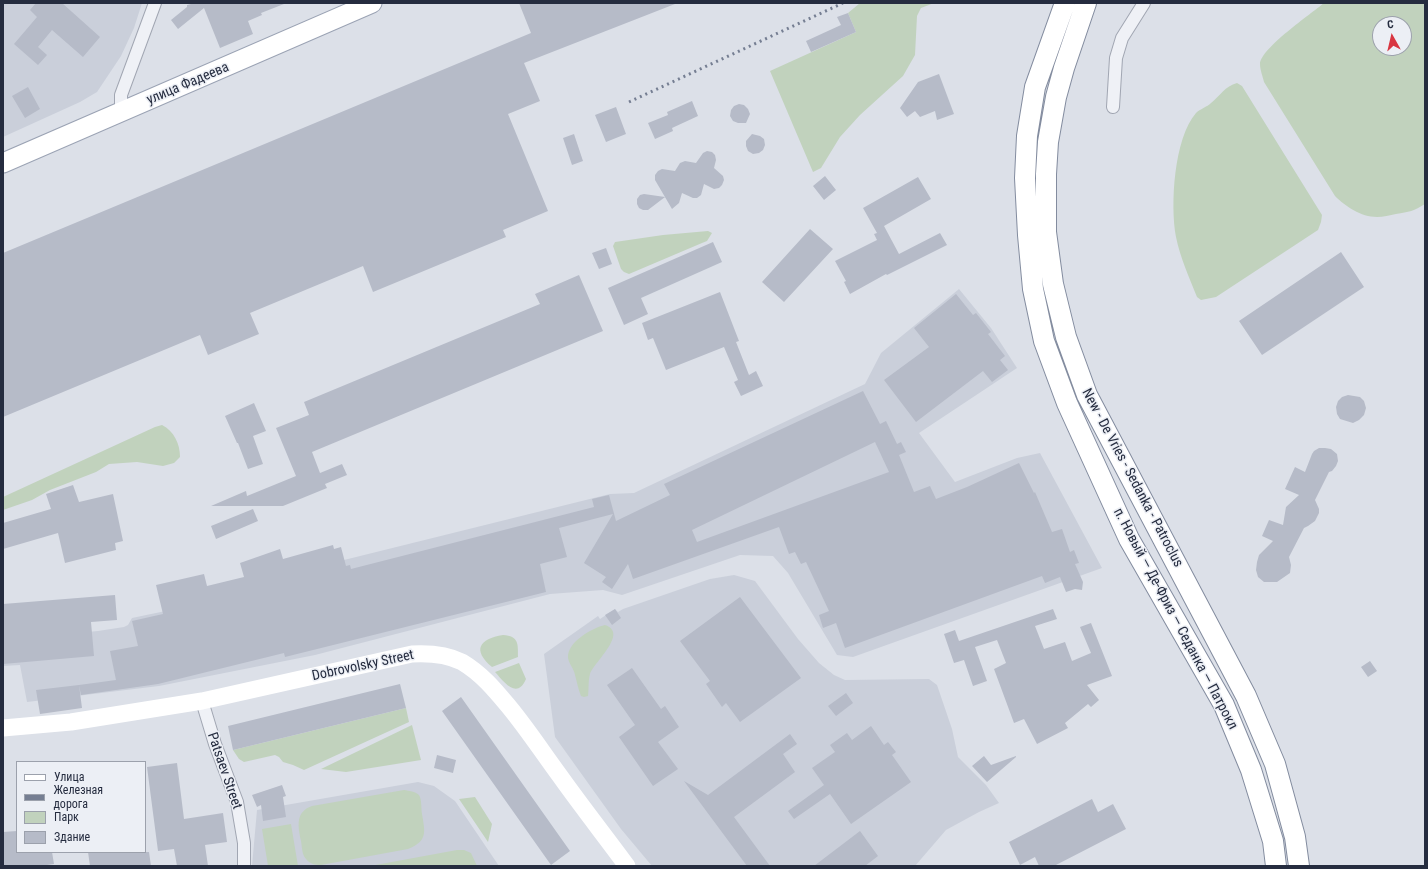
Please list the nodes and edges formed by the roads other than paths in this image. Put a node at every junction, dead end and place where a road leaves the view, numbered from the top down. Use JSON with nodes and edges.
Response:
{"nodes":[{"id":1,"x":155,"y":3,"type":"edge"},
{"id":2,"x":372,"y":3,"type":"edge"},
{"id":3,"x":1065,"y":3,"type":"edge"},
{"id":4,"x":1086,"y":3,"type":"edge"},
{"id":5,"x":1144,"y":3,"type":"edge"},
{"id":6,"x":1113,"y":106,"type":"dead end"},
{"id":7,"x":121,"y":113,"type":"junction"},
{"id":8,"x":3,"y":163,"type":"edge"},
{"id":9,"x":202,"y":701,"type":"junction"},
{"id":10,"x":3,"y":728,"type":"edge"},
{"id":11,"x":244,"y":866,"type":"edge"},
{"id":12,"x":627,"y":866,"type":"edge"},
{"id":13,"x":1276,"y":866,"type":"edge"},
{"id":14,"x":1299,"y":866,"type":"edge"}],
"edges":[{"from":1,"to":7,"type":"street"},
{"from":2,"to":7,"type":"main road","name":"улица Фадеева"},
{"from":3,"to":13,"type":"highway","name":"п. Новый — Де-Фриз — Седанка — Патрокл"},
{"from":4,"to":14,"type":"highway","name":"New - De Vries - Sedanka - Patroclus"},
{"from":5,"to":6,"type":"street"},
{"from":7,"to":8,"type":"main road","name":"улица Фадеева"},
{"from":9,"to":10,"type":"main road","name":"Dobrovolsky Street"},
{"from":9,"to":11,"type":"street","name":"Patsaev Street"},
{"from":9,"to":12,"type":"main road","name":"Dobrovolsky Street"}]}
